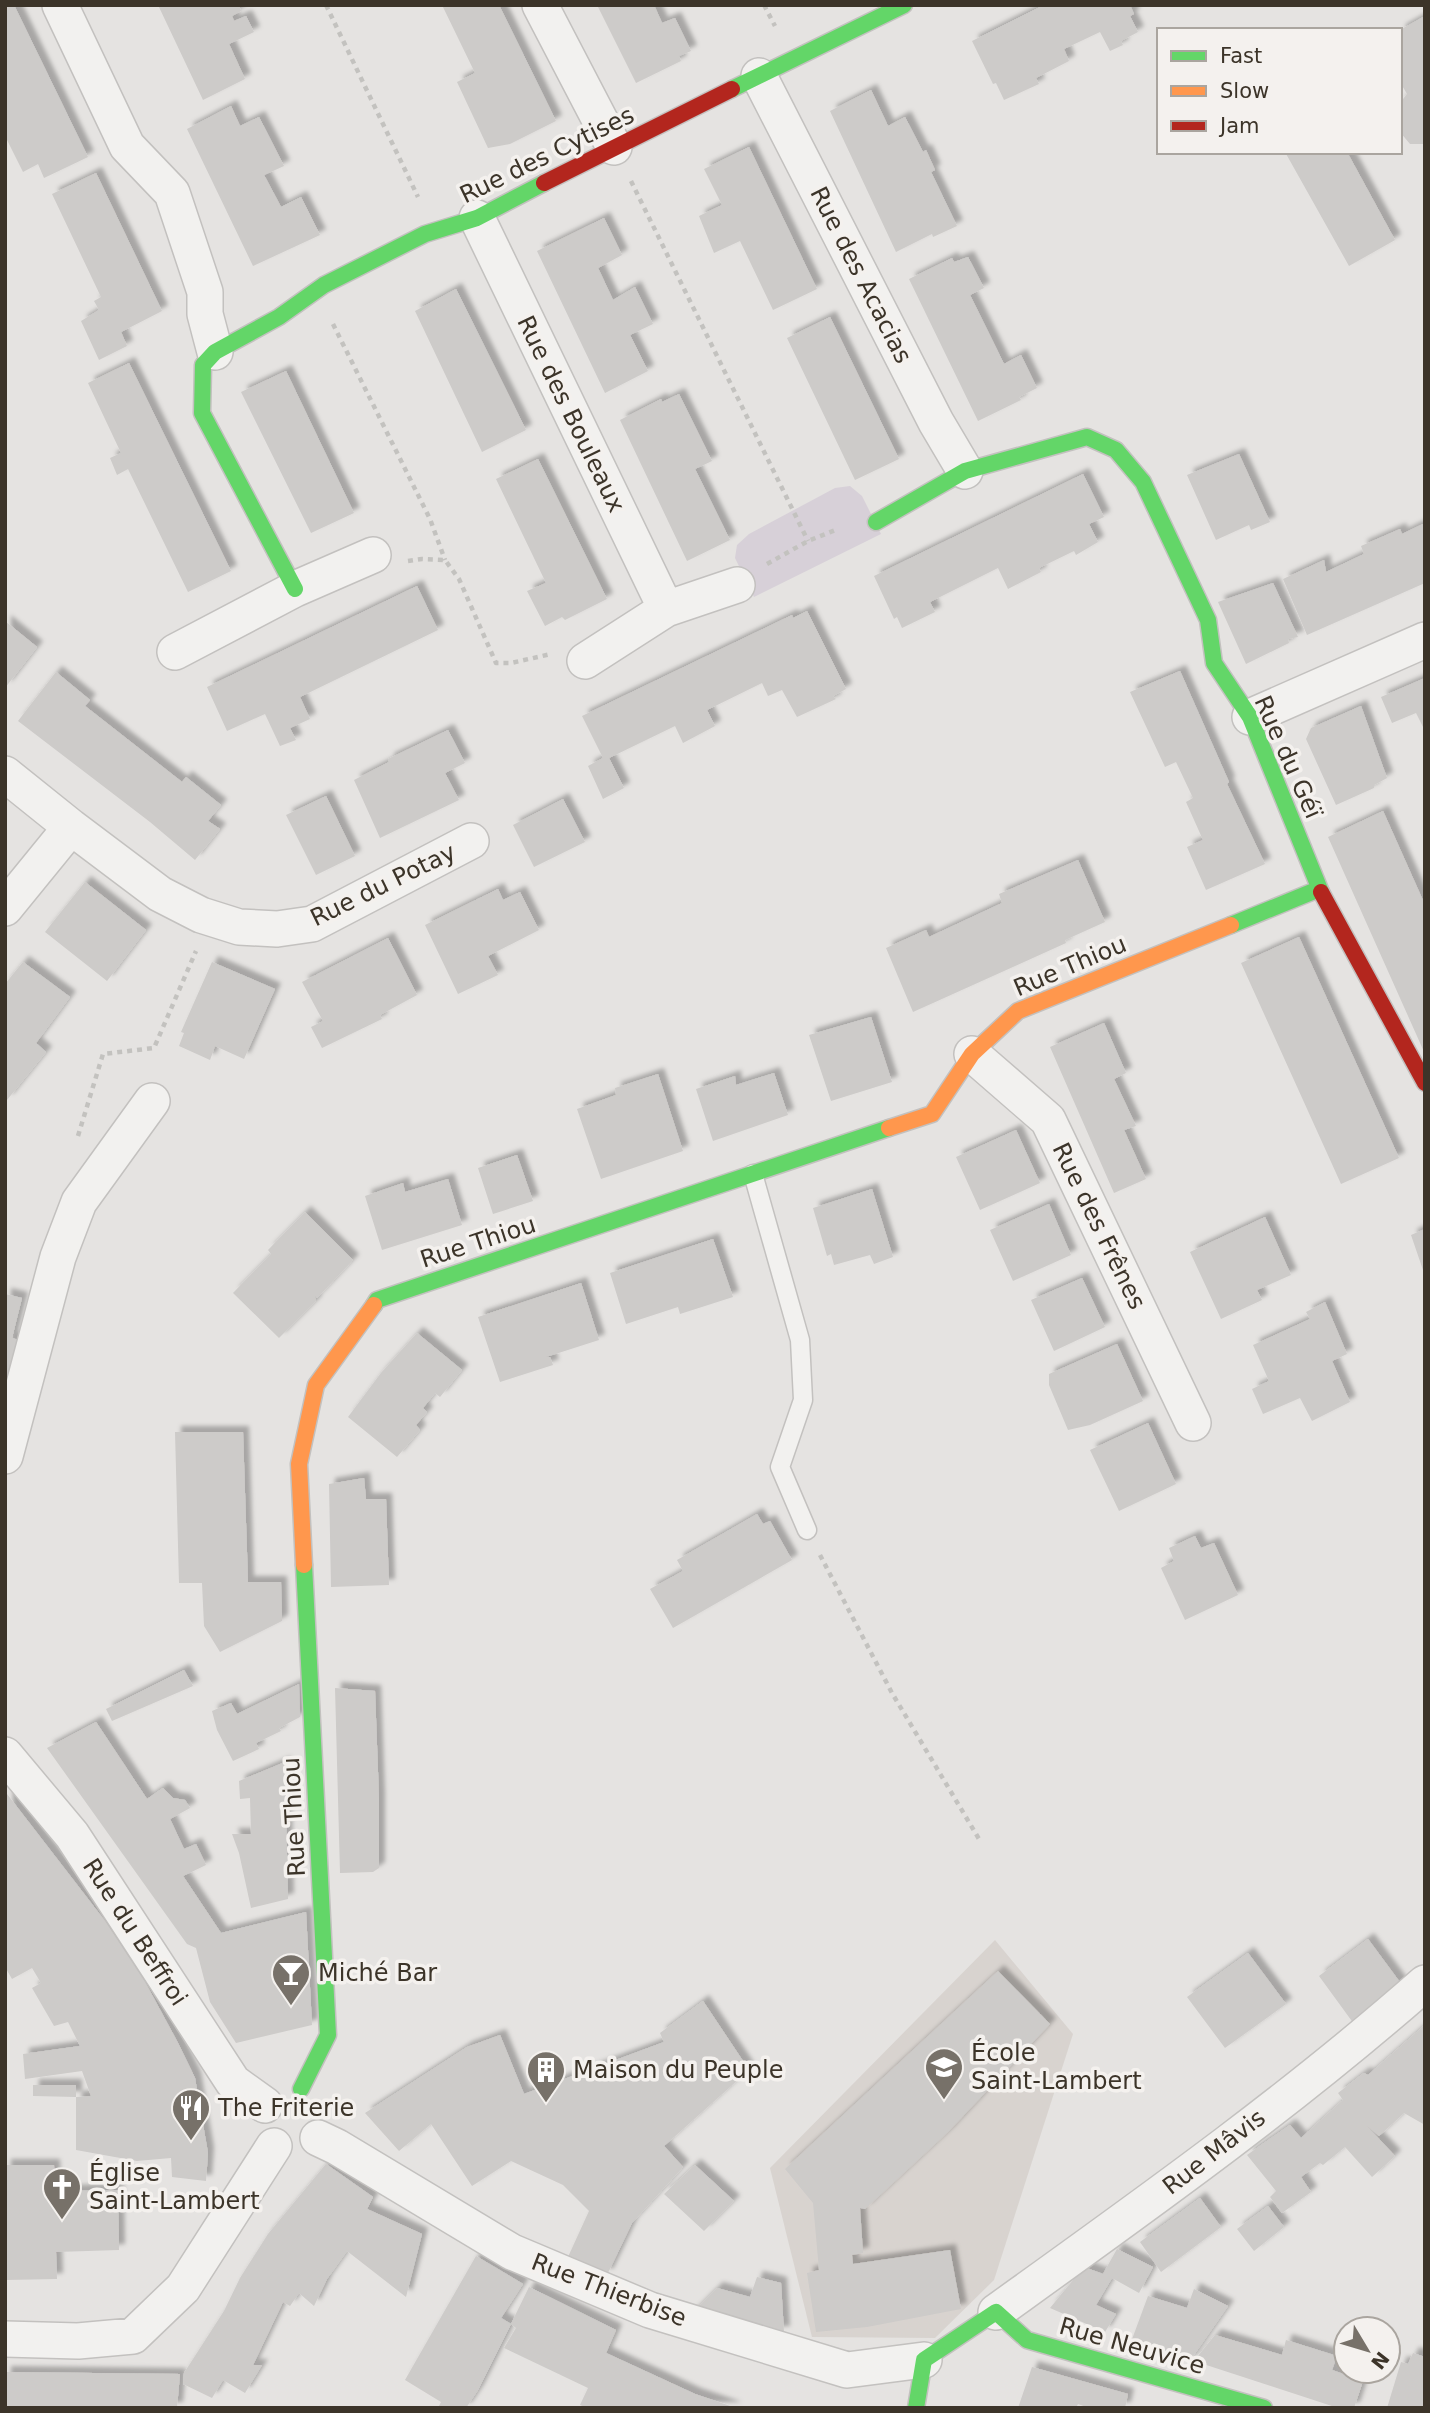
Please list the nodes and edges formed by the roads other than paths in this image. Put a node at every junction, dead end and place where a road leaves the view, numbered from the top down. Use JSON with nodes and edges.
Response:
{"nodes":[{"id":1,"x":60,"y":5,"type":"edge"},
{"id":2,"x":540,"y":5,"type":"edge"},
{"id":3,"x":904,"y":5,"type":"edge"},
{"id":4,"x":760,"y":76,"type":"junction"},
{"id":5,"x":614,"y":147,"type":"junction"},
{"id":6,"x":477,"y":218,"type":"junction"},
{"id":7,"x":215,"y":352,"type":"junction"},
{"id":8,"x":965,"y":471,"type":"junction"},
{"id":9,"x":876,"y":522,"type":"road end"},
{"id":10,"x":373,"y":555,"type":"road end"},
{"id":11,"x":737,"y":585,"type":"road end"},
{"id":12,"x":295,"y":589,"type":"junction"},
{"id":13,"x":666,"y":609,"type":"junction"},
{"id":14,"x":1425,"y":640,"type":"edge"},
{"id":15,"x":175,"y":652,"type":"dead end"},
{"id":16,"x":585,"y":661,"type":"road end"},
{"id":17,"x":1250,"y":718,"type":"junction"},
{"id":18,"x":5,"y":774,"type":"edge"},
{"id":19,"x":71,"y":827,"type":"junction"},
{"id":20,"x":471,"y":841,"type":"dead end"},
{"id":21,"x":1319,"y":889,"type":"junction"},
{"id":22,"x":5,"y":908,"type":"edge"},
{"id":23,"x":972,"y":1054,"type":"junction"},
{"id":24,"x":1425,"y":1083,"type":"edge"},
{"id":25,"x":152,"y":1101,"type":"dead end"},
{"id":26,"x":753,"y":1174,"type":"junction"},
{"id":27,"x":1193,"y":1423,"type":"dead end"},
{"id":28,"x":5,"y":1457,"type":"edge"},
{"id":29,"x":807,"y":1530,"type":"road end"},
{"id":30,"x":5,"y":1755,"type":"edge"},
{"id":31,"x":1425,"y":1983,"type":"edge"},
{"id":32,"x":300,"y":2089,"type":"junction"},
{"id":33,"x":265,"y":2105,"type":"junction"},
{"id":34,"x":318,"y":2138,"type":"junction"},
{"id":35,"x":274,"y":2146,"type":"junction"},
{"id":36,"x":996,"y":2312,"type":"junction"},
{"id":37,"x":5,"y":2339,"type":"edge"},
{"id":38,"x":924,"y":2360,"type":"junction"},
{"id":39,"x":916,"y":2408,"type":"edge"},
{"id":40,"x":1264,"y":2408,"type":"edge"}],
"edges":[{"from":1,"to":7,"type":"street"},
{"from":2,"to":5,"type":"street"},
{"from":3,"to":4,"type":"street","name":"Rue des Cytises"},
{"from":4,"to":5,"type":"street","name":"Rue des Cytises"},
{"from":4,"to":8,"type":"street","name":"Rue des Acacias"},
{"from":5,"to":6,"type":"street","name":"Rue des Cytises"},
{"from":6,"to":7,"type":"street","name":"Rue des Cytises"},
{"from":6,"to":13,"type":"street","name":"Rue des Bouleaux"},
{"from":7,"to":12,"type":"street"},
{"from":8,"to":9,"type":"street"},
{"from":8,"to":17,"type":"street","name":"Rue du Géï"},
{"from":10,"to":12,"type":"street"},
{"from":11,"to":13,"type":"street"},
{"from":12,"to":15,"type":"street"},
{"from":13,"to":16,"type":"street"},
{"from":14,"to":17,"type":"street"},
{"from":17,"to":21,"type":"street","name":"Rue du Géï"},
{"from":18,"to":19,"type":"street","name":"Rue du Potay"},
{"from":19,"to":20,"type":"street","name":"Rue du Potay"},
{"from":19,"to":22,"type":"street"},
{"from":21,"to":23,"type":"street","name":"Rue Thiou"},
{"from":21,"to":24,"type":"street","name":"Rue du Géï"},
{"from":23,"to":26,"type":"street","name":"Rue Thiou"},
{"from":23,"to":27,"type":"street","name":"Rue des Frênes"},
{"from":25,"to":28,"type":"street"},
{"from":26,"to":29,"type":"lane"},
{"from":26,"to":32,"type":"street","name":"Rue Thiou"},
{"from":30,"to":33,"type":"street","name":"Rue du Beffroi"},
{"from":31,"to":36,"type":"street","name":"Rue Mâvis"},
{"from":32,"to":33,"type":"street"},
{"from":32,"to":34,"type":"street"},
{"from":33,"to":35,"type":"street"},
{"from":34,"to":35,"type":"street"},
{"from":34,"to":38,"type":"street","name":"Rue Thierbise"},
{"from":35,"to":37,"type":"street"},
{"from":36,"to":38,"type":"street","name":"Rue Thierbise"},
{"from":36,"to":40,"type":"street","name":"Rue Neuvice"},
{"from":38,"to":39,"type":"street"}]}
